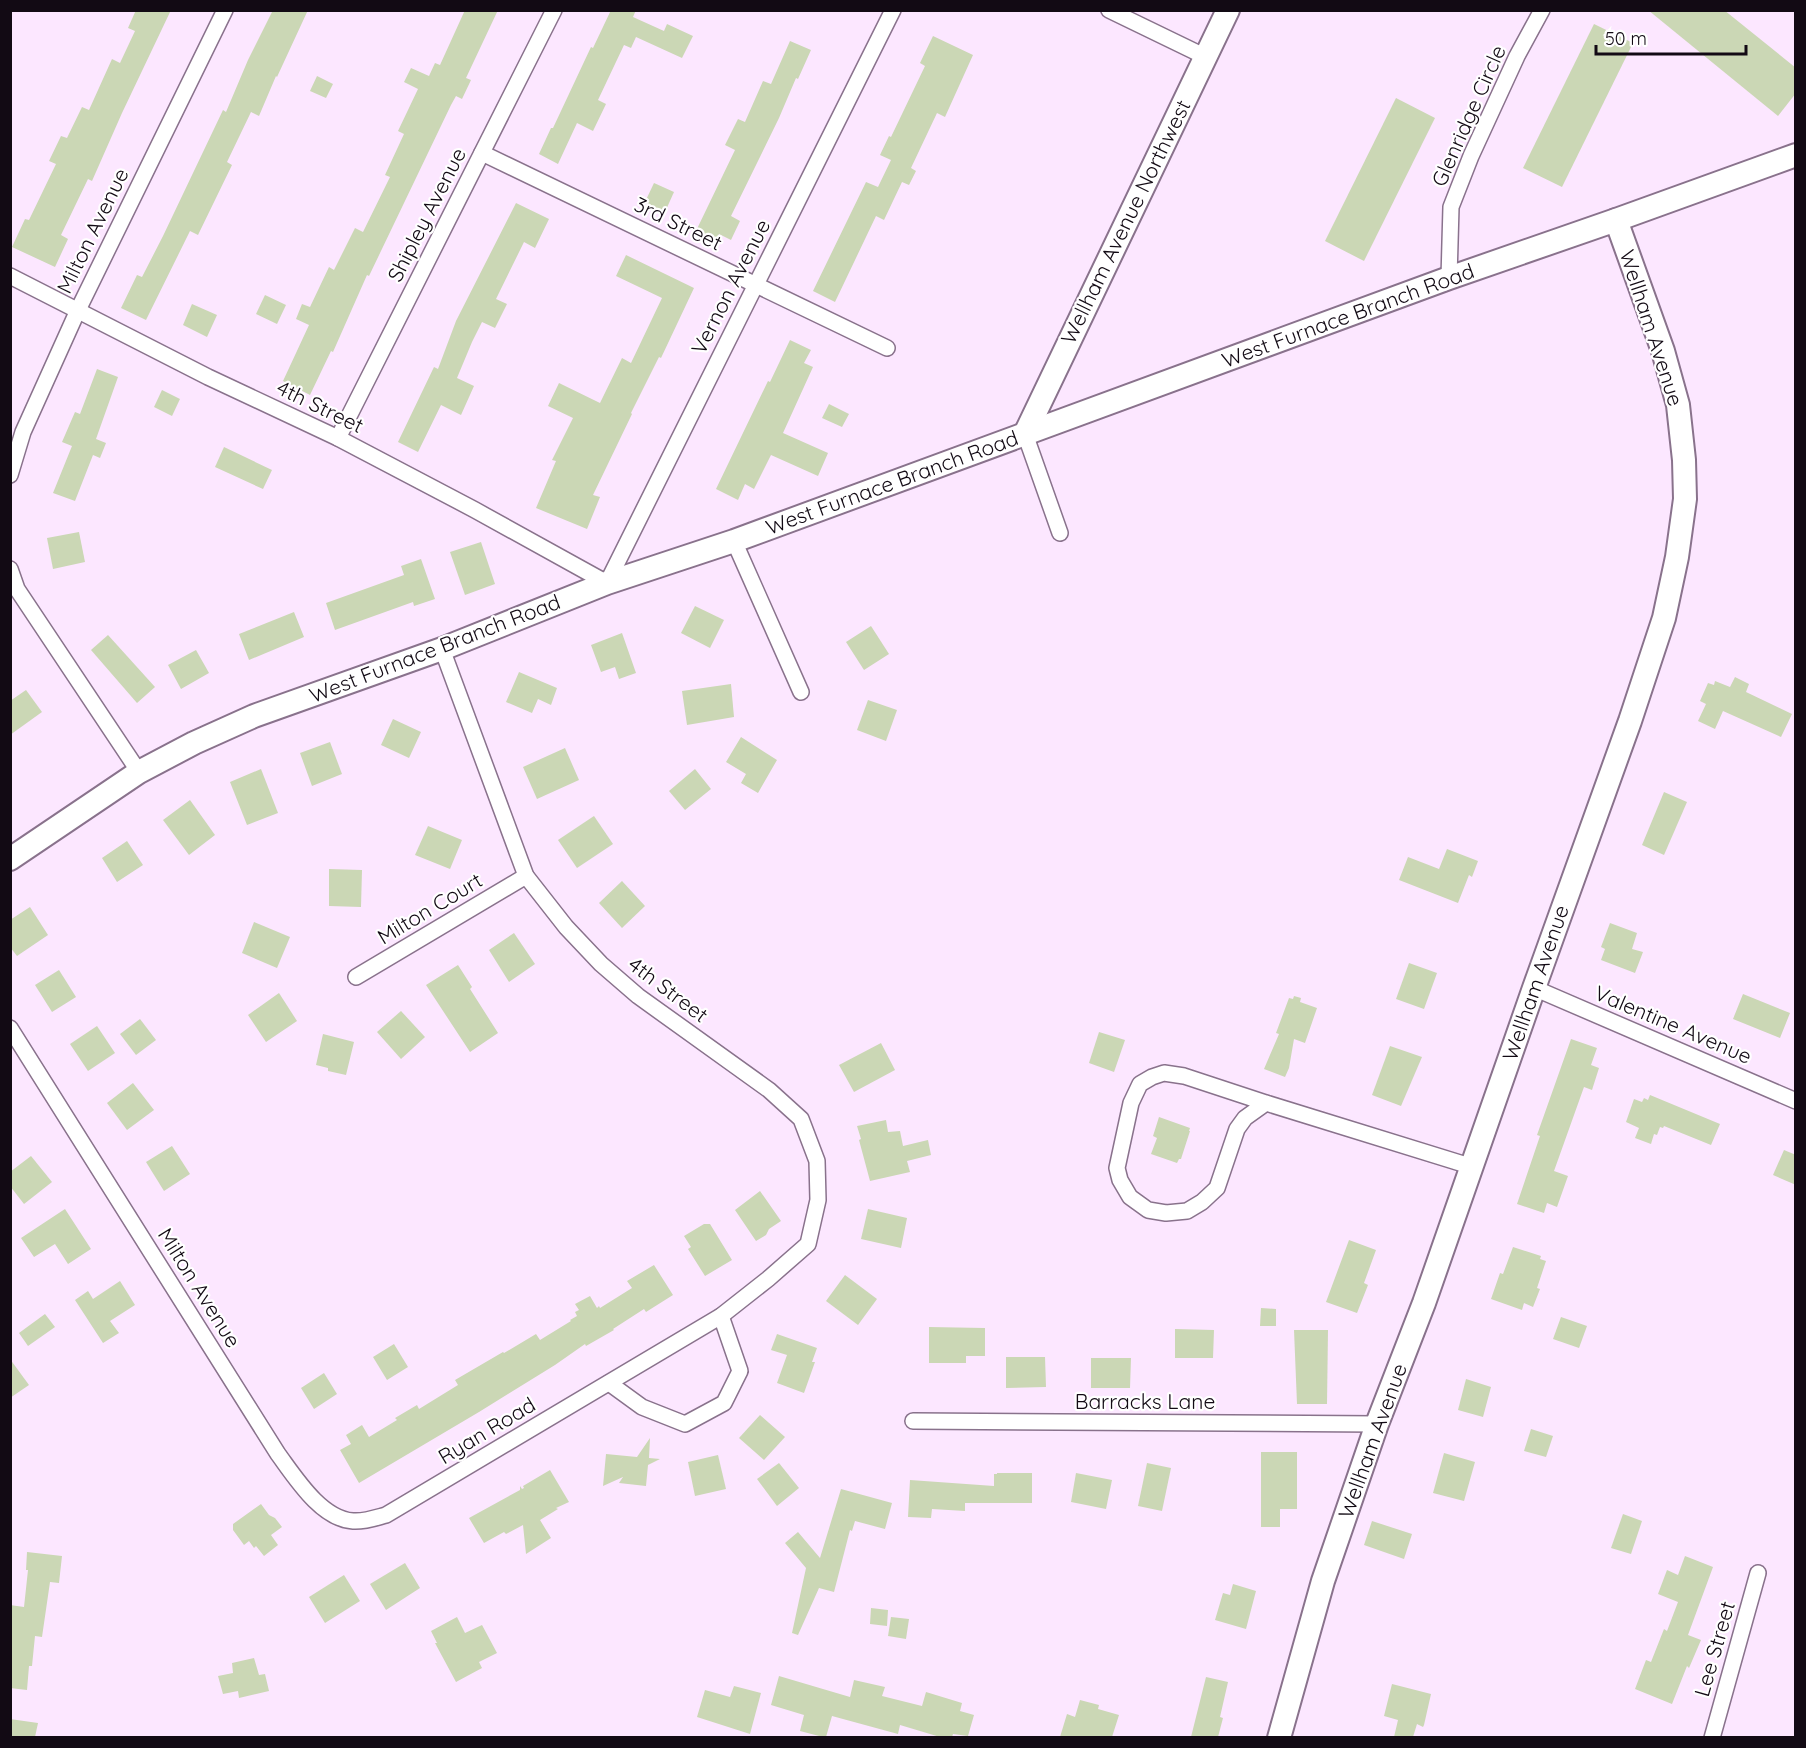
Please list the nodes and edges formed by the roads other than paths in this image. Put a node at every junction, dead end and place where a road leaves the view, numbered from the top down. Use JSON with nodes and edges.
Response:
{"nodes":[{"id":1,"x":225,"y":10,"type":"edge"},
{"id":2,"x":554,"y":10,"type":"edge"},
{"id":3,"x":893,"y":10,"type":"edge"},
{"id":4,"x":1108,"y":10,"type":"edge"},
{"id":5,"x":1228,"y":10,"type":"edge"},
{"id":6,"x":1542,"y":10,"type":"edge"},
{"id":7,"x":1206,"y":57,"type":"junction"},
{"id":8,"x":482,"y":153,"type":"junction"},
{"id":9,"x":1796,"y":155,"type":"edge"},
{"id":10,"x":1616,"y":220,"type":"junction"},
{"id":11,"x":10,"y":276,"type":"edge"},
{"id":12,"x":1449,"y":278,"type":"junction"},
{"id":13,"x":756,"y":285,"type":"junction"},
{"id":14,"x":78,"y":310,"type":"junction"},
{"id":15,"x":887,"y":348,"type":"dead end"},
{"id":16,"x":1025,"y":434,"type":"junction"},
{"id":17,"x":338,"y":438,"type":"junction"},
{"id":18,"x":10,"y":475,"type":"edge"},
{"id":19,"x":1060,"y":534,"type":"dead end"},
{"id":20,"x":734,"y":541,"type":"junction"},
{"id":21,"x":10,"y":569,"type":"edge"},
{"id":22,"x":607,"y":583,"type":"junction"},
{"id":23,"x":442,"y":649,"type":"junction"},
{"id":24,"x":801,"y":692,"type":"dead end"},
{"id":25,"x":139,"y":772,"type":"junction"},
{"id":26,"x":10,"y":859,"type":"edge"},
{"id":27,"x":526,"y":876,"type":"junction"},
{"id":28,"x":356,"y":977,"type":"dead end"},
{"id":29,"x":1534,"y":988,"type":"junction"},
{"id":30,"x":10,"y":1028,"type":"edge"},
{"id":31,"x":1796,"y":1101,"type":"edge"},
{"id":32,"x":1266,"y":1103,"type":"junction"},
{"id":33,"x":1473,"y":1167,"type":"junction"},
{"id":34,"x":721,"y":1316,"type":"junction"},
{"id":35,"x":609,"y":1383,"type":"junction"},
{"id":36,"x":913,"y":1421,"type":"dead end"},
{"id":37,"x":1377,"y":1424,"type":"junction"},
{"id":38,"x":386,"y":1515,"type":"joint"},
{"id":39,"x":1758,"y":1572,"type":"dead end"},
{"id":40,"x":1279,"y":1737,"type":"edge"},
{"id":41,"x":1712,"y":1737,"type":"edge"}],
"edges":[{"from":1,"to":14,"type":"street","name":"Milton Avenue"},
{"from":2,"to":8,"type":"street","name":"Shipley Avenue"},
{"from":3,"to":13,"type":"street","name":"Vernon Avenue"},
{"from":4,"to":7,"type":"street"},
{"from":5,"to":7,"type":"street","name":"Wellham Avenue Northwest"},
{"from":6,"to":12,"type":"street","name":"Glenridge Circle"},
{"from":7,"to":16,"type":"street","name":"Wellham Avenue Northwest"},
{"from":8,"to":13,"type":"street","name":"3rd Street"},
{"from":8,"to":17,"type":"street","name":"Shipley Avenue"},
{"from":9,"to":10,"type":"street","name":"West Furnace Branch Road"},
{"from":10,"to":12,"type":"street","name":"West Furnace Branch Road"},
{"from":10,"to":29,"type":"street","name":"Wellham Avenue"},
{"from":11,"to":14,"type":"street","name":"4th Street"},
{"from":12,"to":16,"type":"street","name":"West Furnace Branch Road"},
{"from":13,"to":15,"type":"street","name":"3rd Street"},
{"from":13,"to":22,"type":"street","name":"Vernon Avenue"},
{"from":14,"to":17,"type":"street","name":"4th Street"},
{"from":14,"to":18,"type":"street","name":"Milton Avenue"},
{"from":16,"to":19,"type":"street"},
{"from":16,"to":20,"type":"street","name":"West Furnace Branch Road"},
{"from":17,"to":22,"type":"street","name":"4th Street"},
{"from":20,"to":22,"type":"street","name":"West Furnace Branch Road"},
{"from":20,"to":24,"type":"street"},
{"from":21,"to":25,"type":"street"},
{"from":22,"to":23,"type":"street","name":"West Furnace Branch Road"},
{"from":23,"to":25,"type":"street","name":"West Furnace Branch Road"},
{"from":23,"to":27,"type":"street","name":"4th Street"},
{"from":25,"to":26,"type":"street","name":"West Furnace Branch Road"},
{"from":27,"to":28,"type":"street","name":"Milton Court"},
{"from":27,"to":34,"type":"street","name":"4th Street"},
{"from":29,"to":31,"type":"street","name":"Valentine Avenue"},
{"from":29,"to":33,"type":"street","name":"Wellham Avenue"},
{"from":30,"to":38,"type":"street","name":"Milton Avenue"},
{"from":32,"to":32,"type":"street"},
{"from":32,"to":33,"type":"street"},
{"from":33,"to":37,"type":"street","name":"Wellham Avenue"},
{"from":34,"to":35,"type":"street","name":"Ryan Road"},
{"from":34,"to":35,"type":"street"},
{"from":35,"to":38,"type":"street","name":"Ryan Road"},
{"from":36,"to":37,"type":"street","name":"Barracks Lane"},
{"from":37,"to":40,"type":"street","name":"Wellham Avenue"},
{"from":39,"to":41,"type":"street","name":"Lee Street"}]}
